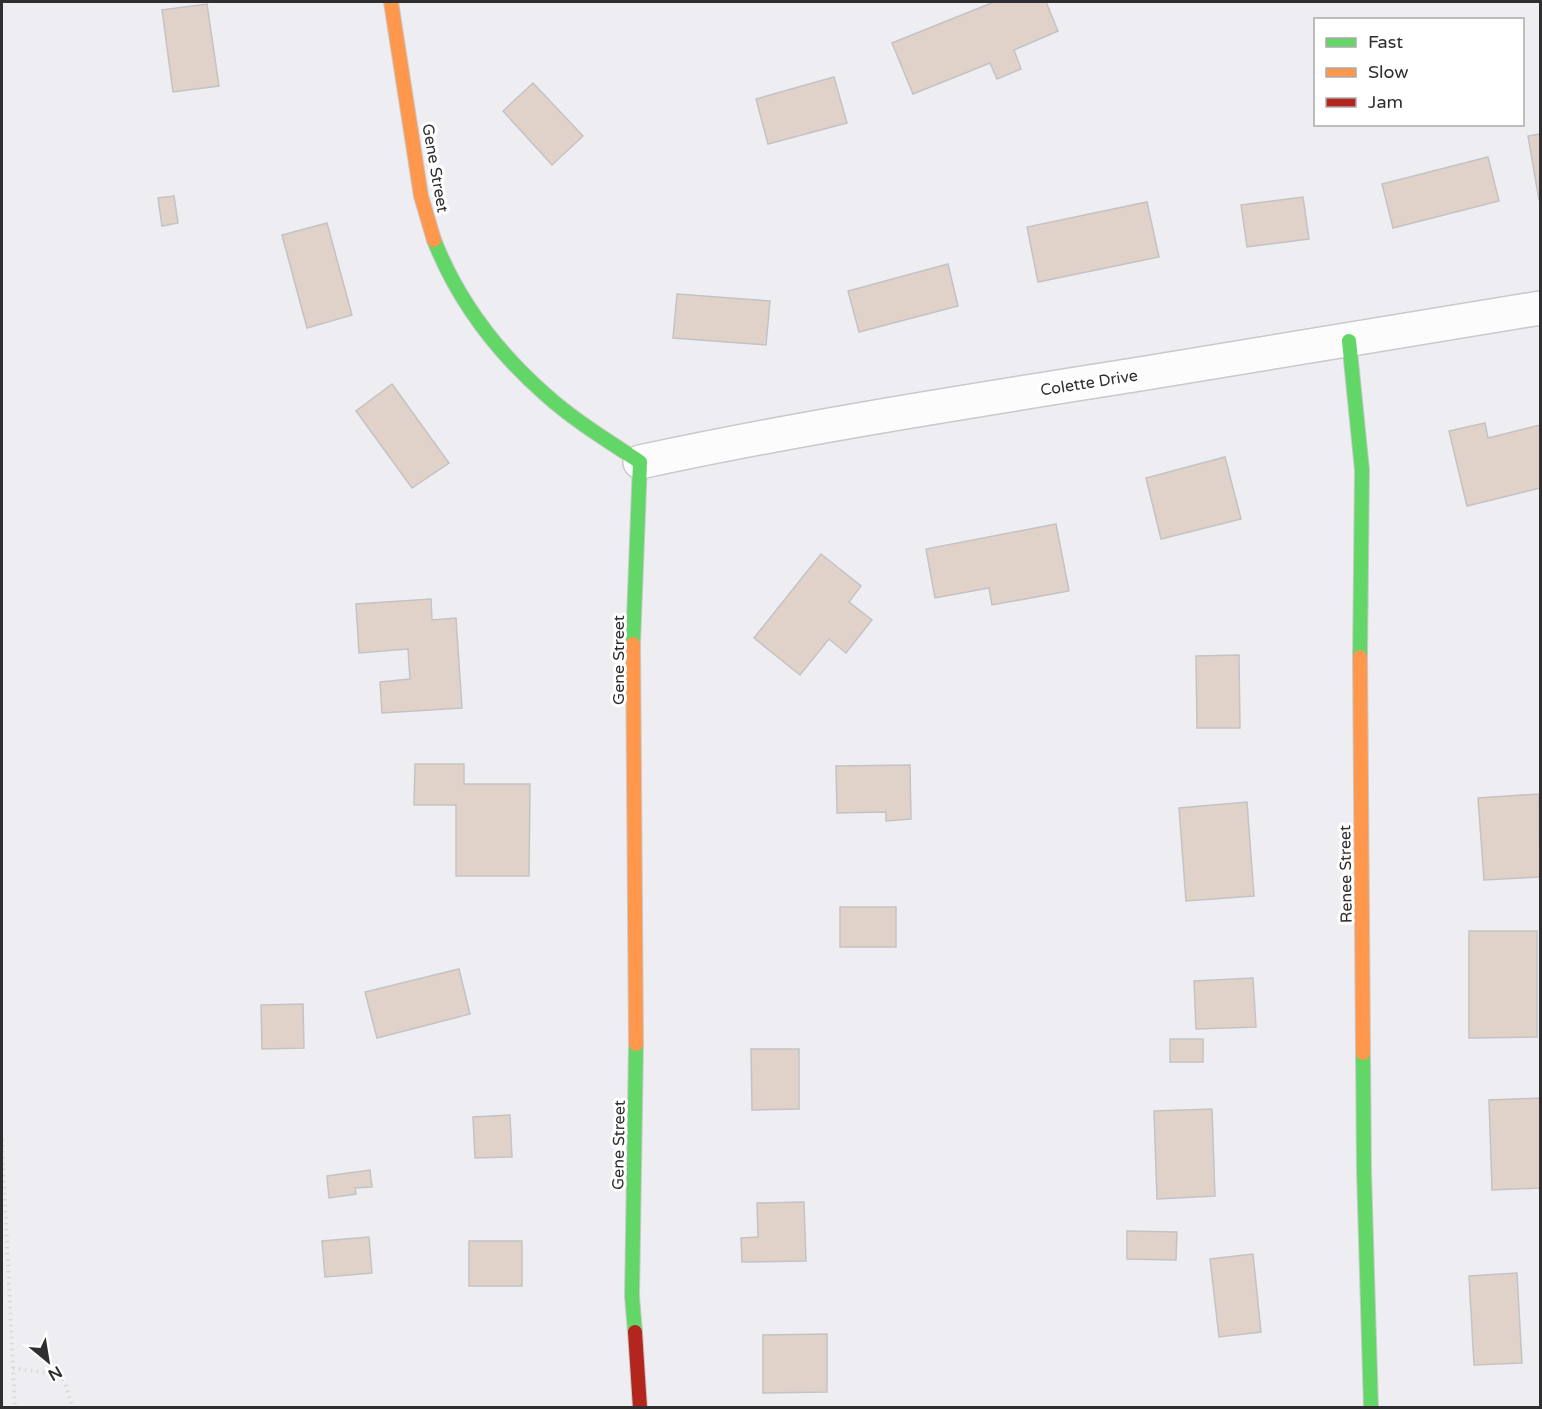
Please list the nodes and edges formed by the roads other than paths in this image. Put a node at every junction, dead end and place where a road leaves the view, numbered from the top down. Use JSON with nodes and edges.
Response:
{"nodes":[{"id":1,"x":391,"y":2,"type":"edge"},
{"id":2,"x":1540,"y":308,"type":"edge"},
{"id":3,"x":1349,"y":340,"type":"junction"},
{"id":4,"x":639,"y":462,"type":"junction"},
{"id":5,"x":640,"y":1407,"type":"edge"},
{"id":6,"x":1371,"y":1407,"type":"edge"}],
"edges":[{"from":1,"to":4,"type":"street","name":"Gene Street"},
{"from":2,"to":3,"type":"street","name":"Colette Drive"},
{"from":3,"to":4,"type":"street","name":"Colette Drive"},
{"from":3,"to":6,"type":"street","name":"Renee Street"},
{"from":4,"to":5,"type":"street","name":"Gene Street"}]}
